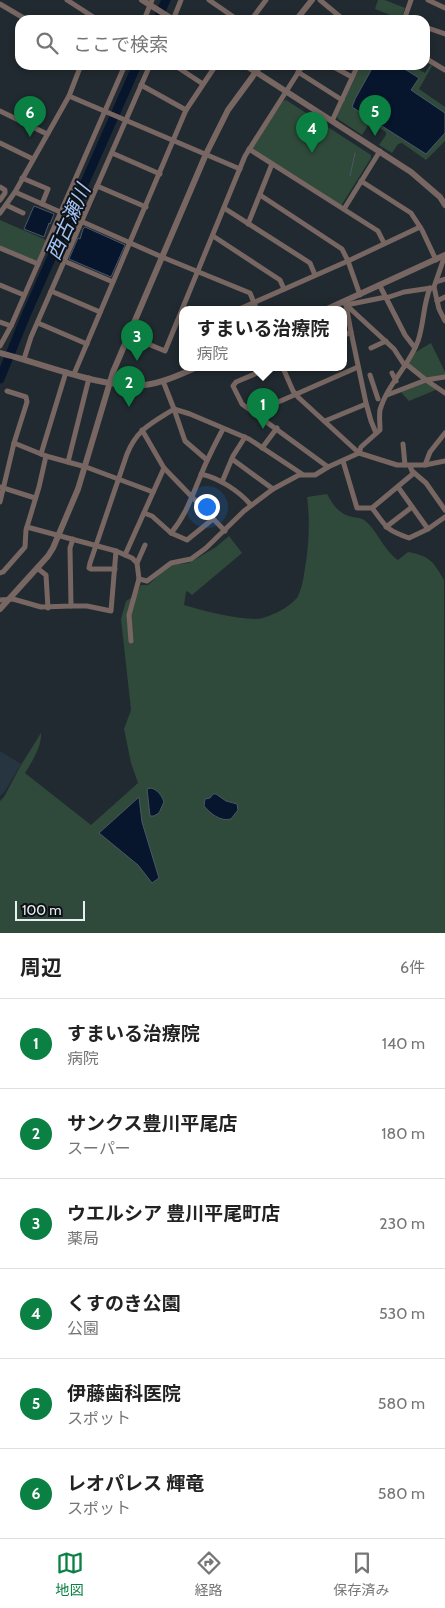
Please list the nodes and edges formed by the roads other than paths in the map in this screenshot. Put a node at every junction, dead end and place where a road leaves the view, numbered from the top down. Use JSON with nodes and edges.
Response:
{"nodes":[{"id":1,"x":67,"y":0,"type":"edge"},
{"id":2,"x":142,"y":0,"type":"edge"},
{"id":3,"x":181,"y":0,"type":"edge"},
{"id":4,"x":209,"y":0,"type":"edge"},
{"id":5,"x":266,"y":0,"type":"edge"},
{"id":6,"x":312,"y":0,"type":"edge"},
{"id":7,"x":320,"y":0,"type":"edge"},
{"id":8,"x":411,"y":0,"type":"edge"},
{"id":9,"x":428,"y":0,"type":"edge"},
{"id":10,"x":150,"y":2,"type":"edge"},
{"id":11,"x":2,"y":3,"type":"edge"},
{"id":12,"x":445,"y":8,"type":"edge"},
{"id":13,"x":20,"y":15,"type":"edge"},
{"id":14,"x":90,"y":15,"type":"edge"},
{"id":15,"x":146,"y":15,"type":"edge"},
{"id":16,"x":167,"y":15,"type":"edge"},
{"id":17,"x":175,"y":15,"type":"edge"},
{"id":18,"x":231,"y":15,"type":"edge"},
{"id":19,"x":255,"y":15,"type":"edge"},
{"id":20,"x":300,"y":15,"type":"edge"},
{"id":21,"x":338,"y":15,"type":"edge"},
{"id":22,"x":406,"y":15,"type":"edge"},
{"id":23,"x":430,"y":29,"type":"edge"},
{"id":24,"x":445,"y":34,"type":"edge"},
{"id":25,"x":430,"y":61,"type":"edge"},
{"id":26,"x":79,"y":70,"type":"edge"},
{"id":27,"x":123,"y":70,"type":"edge"},
{"id":28,"x":148,"y":70,"type":"edge"},
{"id":29,"x":182,"y":70,"type":"edge"},
{"id":30,"x":213,"y":70,"type":"edge"},
{"id":31,"x":253,"y":70,"type":"edge"},
{"id":32,"x":339,"y":70,"type":"edge"},
{"id":33,"x":356,"y":70,"type":"edge"},
{"id":34,"x":445,"y":70,"type":"edge"},
{"id":35,"x":256,"y":72,"type":"junction"},
{"id":36,"x":298,"y":72,"type":"joint"},
{"id":37,"x":352,"y":77,"type":"junction"},
{"id":38,"x":204,"y":84,"type":"junction"},
{"id":39,"x":141,"y":85,"type":"junction"},
{"id":40,"x":286,"y":92,"type":"junction"},
{"id":41,"x":69,"y":96,"type":"junction"},
{"id":42,"x":342,"y":100,"type":"junction"},
{"id":43,"x":186,"y":110,"type":"junction"},
{"id":44,"x":0,"y":111,"type":"edge"},
{"id":45,"x":107,"y":111,"type":"junction"},
{"id":46,"x":125,"y":119,"type":"junction"},
{"id":47,"x":332,"y":121,"type":"junction"},
{"id":48,"x":46,"y":134,"type":"junction"},
{"id":49,"x":174,"y":141,"type":"junction"},
{"id":50,"x":0,"y":143,"type":"edge"},
{"id":51,"x":250,"y":149,"type":"junction"},
{"id":52,"x":380,"y":151,"type":"junction"},
{"id":53,"x":112,"y":153,"type":"junction"},
{"id":54,"x":206,"y":154,"type":"junction"},
{"id":55,"x":33,"y":159,"type":"junction"},
{"id":56,"x":272,"y":164,"type":"junction"},
{"id":57,"x":240,"y":169,"type":"junction"},
{"id":58,"x":160,"y":174,"type":"junction"},
{"id":59,"x":22,"y":178,"type":"junction"},
{"id":60,"x":361,"y":181,"type":"junction"},
{"id":61,"x":97,"y":186,"type":"junction"},
{"id":62,"x":0,"y":187,"type":"edge"},
{"id":63,"x":15,"y":192,"type":"junction"},
{"id":64,"x":260,"y":195,"type":"junction"},
{"id":65,"x":442,"y":195,"type":"edge"},
{"id":66,"x":0,"y":200,"type":"edge"},
{"id":67,"x":42,"y":204,"type":"junction"},
{"id":68,"x":6,"y":205,"type":"junction"},
{"id":69,"x":445,"y":205,"type":"edge"},
{"id":70,"x":146,"y":207,"type":"junction"},
{"id":71,"x":224,"y":208,"type":"junction"},
{"id":72,"x":344,"y":209,"type":"junction"},
{"id":73,"x":23,"y":212,"type":"dead end"},
{"id":74,"x":0,"y":213,"type":"edge"},
{"id":75,"x":62,"y":213,"type":"junction"},
{"id":76,"x":78,"y":220,"type":"junction"},
{"id":77,"x":248,"y":224,"type":"junction"},
{"id":78,"x":420,"y":227,"type":"junction"},
{"id":79,"x":212,"y":236,"type":"junction"},
{"id":80,"x":130,"y":243,"type":"junction"},
{"id":81,"x":384,"y":243,"type":"junction"},
{"id":82,"x":0,"y":248,"type":"edge"},
{"id":83,"x":445,"y":255,"type":"edge"},
{"id":84,"x":162,"y":257,"type":"junction"},
{"id":85,"x":348,"y":260,"type":"junction"},
{"id":86,"x":436,"y":260,"type":"junction"},
{"id":87,"x":64,"y":261,"type":"junction"},
{"id":88,"x":38,"y":264,"type":"junction"},
{"id":89,"x":198,"y":272,"type":"junction"},
{"id":90,"x":315,"y":275,"type":"junction"},
{"id":91,"x":445,"y":279,"type":"edge"},
{"id":92,"x":113,"y":282,"type":"junction"},
{"id":93,"x":0,"y":285,"type":"edge"},
{"id":94,"x":380,"y":286,"type":"junction"},
{"id":95,"x":433,"y":286,"type":"junction"},
{"id":96,"x":284,"y":289,"type":"junction"},
{"id":97,"x":51,"y":292,"type":"junction"},
{"id":98,"x":24,"y":295,"type":"junction"},
{"id":99,"x":360,"y":295,"type":"junction"},
{"id":100,"x":445,"y":297,"type":"edge"},
{"id":101,"x":386,"y":298,"type":"junction"},
{"id":102,"x":437,"y":301,"type":"junction"},
{"id":103,"x":254,"y":302,"type":"junction"},
{"id":104,"x":345,"y":304,"type":"junction"},
{"id":105,"x":186,"y":306,"type":"edge"},
{"id":106,"x":246,"y":306,"type":"edge"},
{"id":107,"x":256,"y":306,"type":"edge"},
{"id":108,"x":338,"y":306,"type":"edge"},
{"id":109,"x":100,"y":312,"type":"junction"},
{"id":110,"x":347,"y":313,"type":"edge"},
{"id":111,"x":445,"y":320,"type":"edge"},
{"id":112,"x":0,"y":322,"type":"edge"},
{"id":113,"x":38,"y":323,"type":"junction"},
{"id":114,"x":179,"y":325,"type":"edge"},
{"id":115,"x":11,"y":326,"type":"junction"},
{"id":116,"x":351,"y":332,"type":"junction"},
{"id":117,"x":347,"y":334,"type":"edge"},
{"id":118,"x":129,"y":336,"type":"junction"},
{"id":119,"x":386,"y":341,"type":"junction"},
{"id":120,"x":87,"y":344,"type":"junction"},
{"id":121,"x":0,"y":346,"type":"edge"},
{"id":122,"x":371,"y":348,"type":"dead end"},
{"id":123,"x":415,"y":348,"type":"junction"},
{"id":124,"x":1,"y":354,"type":"edge"},
{"id":125,"x":20,"y":359,"type":"junction"},
{"id":126,"x":405,"y":365,"type":"junction"},
{"id":127,"x":358,"y":367,"type":"junction"},
{"id":128,"x":185,"y":371,"type":"edge"},
{"id":129,"x":262,"y":371,"type":"edge"},
{"id":130,"x":284,"y":371,"type":"edge"},
{"id":131,"x":66,"y":372,"type":"junction"},
{"id":132,"x":392,"y":373,"type":"dead end"},
{"id":133,"x":74,"y":374,"type":"junction"},
{"id":134,"x":370,"y":375,"type":"dead end"},
{"id":135,"x":445,"y":377,"type":"edge"},
{"id":136,"x":89,"y":378,"type":"junction"},
{"id":137,"x":426,"y":380,"type":"junction"},
{"id":138,"x":162,"y":381,"type":"junction"},
{"id":139,"x":396,"y":381,"type":"junction"},
{"id":140,"x":110,"y":383,"type":"junction"},
{"id":141,"x":7,"y":391,"type":"dead end"},
{"id":142,"x":445,"y":393,"type":"edge"},
{"id":143,"x":296,"y":394,"type":"junction"},
{"id":144,"x":386,"y":396,"type":"junction"},
{"id":145,"x":378,"y":399,"type":"junction"},
{"id":146,"x":366,"y":403,"type":"junction"},
{"id":147,"x":174,"y":409,"type":"junction"},
{"id":148,"x":256,"y":414,"type":"junction"},
{"id":149,"x":325,"y":421,"type":"junction"},
{"id":150,"x":277,"y":428,"type":"junction"},
{"id":151,"x":223,"y":429,"type":"junction"},
{"id":152,"x":142,"y":430,"type":"junction"},
{"id":153,"x":376,"y":433,"type":"junction"},
{"id":154,"x":445,"y":433,"type":"edge"},
{"id":155,"x":244,"y":437,"type":"junction"},
{"id":156,"x":14,"y":443,"type":"junction"},
{"id":157,"x":403,"y":444,"type":"dead end"},
{"id":158,"x":262,"y":448,"type":"junction"},
{"id":159,"x":359,"y":453,"type":"junction"},
{"id":160,"x":43,"y":455,"type":"junction"},
{"id":161,"x":232,"y":459,"type":"junction"},
{"id":162,"x":207,"y":460,"type":"junction"},
{"id":163,"x":343,"y":461,"type":"junction"},
{"id":164,"x":445,"y":461,"type":"edge"},
{"id":165,"x":68,"y":462,"type":"junction"},
{"id":166,"x":425,"y":465,"type":"junction"},
{"id":167,"x":408,"y":466,"type":"junction"},
{"id":168,"x":86,"y":467,"type":"junction"},
{"id":169,"x":328,"y":467,"type":"junction"},
{"id":170,"x":164,"y":468,"type":"junction"},
{"id":171,"x":201,"y":474,"type":"junction"},
{"id":172,"x":302,"y":474,"type":"junction"},
{"id":173,"x":414,"y":474,"type":"junction"},
{"id":174,"x":118,"y":479,"type":"junction"},
{"id":175,"x":222,"y":482,"type":"junction"},
{"id":176,"x":2,"y":487,"type":"edge"},
{"id":177,"x":398,"y":488,"type":"junction"},
{"id":178,"x":273,"y":489,"type":"junction"},
{"id":179,"x":153,"y":492,"type":"junction"},
{"id":180,"x":35,"y":498,"type":"junction"},
{"id":181,"x":192,"y":498,"type":"junction"},
{"id":182,"x":0,"y":502,"type":"edge"},
{"id":183,"x":251,"y":505,"type":"junction"},
{"id":184,"x":412,"y":507,"type":"junction"},
{"id":185,"x":372,"y":508,"type":"junction"},
{"id":186,"x":445,"y":510,"type":"edge"},
{"id":187,"x":144,"y":513,"type":"junction"},
{"id":188,"x":445,"y":517,"type":"edge"},
{"id":189,"x":213,"y":519,"type":"junction"},
{"id":190,"x":27,"y":527,"type":"junction"},
{"id":191,"x":386,"y":527,"type":"junction"},
{"id":192,"x":428,"y":529,"type":"junction"},
{"id":193,"x":225,"y":531,"type":"junction"},
{"id":194,"x":170,"y":533,"type":"junction"},
{"id":195,"x":59,"y":534,"type":"junction"},
{"id":196,"x":73,"y":538,"type":"junction"},
{"id":197,"x":95,"y":545,"type":"junction"},
{"id":198,"x":145,"y":545,"type":"dead end"},
{"id":199,"x":116,"y":551,"type":"junction"},
{"id":200,"x":124,"y":555,"type":"junction"},
{"id":201,"x":137,"y":563,"type":"junction"},
{"id":202,"x":37,"y":568,"type":"junction"},
{"id":203,"x":115,"y":569,"type":"junction"},
{"id":204,"x":0,"y":573,"type":"edge"},
{"id":205,"x":139,"y":579,"type":"junction"},
{"id":206,"x":8,"y":599,"type":"junction"},
{"id":207,"x":0,"y":600,"type":"edge"},
{"id":208,"x":71,"y":606,"type":"junction"},
{"id":209,"x":48,"y":608,"type":"junction"},
{"id":210,"x":0,"y":609,"type":"edge"},
{"id":211,"x":131,"y":641,"type":"dead end"}],
"edges":[{"from":1,"to":14,"type":"street"},
{"from":2,"to":10,"type":"street"},
{"from":3,"to":17,"type":"street"},
{"from":4,"to":18,"type":"street"},
{"from":5,"to":19,"type":"street"},
{"from":6,"to":20,"type":"street"},
{"from":7,"to":21,"type":"street"},
{"from":8,"to":22,"type":"street"},
{"from":9,"to":12,"type":"street"},
{"from":10,"to":15,"type":"street"},
{"from":10,"to":16,"type":"street"},
{"from":11,"to":13,"type":"street"},
{"from":23,"to":24,"type":"street"},
{"from":25,"to":34,"type":"street"},
{"from":26,"to":41,"type":"street"},
{"from":27,"to":45,"type":"street"},
{"from":28,"to":39,"type":"street"},
{"from":29,"to":38,"type":"street"},
{"from":30,"to":38,"type":"street"},
{"from":31,"to":35,"type":"street"},
{"from":32,"to":37,"type":"street"},
{"from":33,"to":37,"type":"street"},
{"from":35,"to":40,"type":"street"},
{"from":35,"to":54,"type":"street"},
{"from":36,"to":40,"type":"street"},
{"from":36,"to":42,"type":"street"},
{"from":37,"to":42,"type":"street"},
{"from":38,"to":43,"type":"street"},
{"from":39,"to":43,"type":"street"},
{"from":39,"to":46,"type":"street"},
{"from":40,"to":47,"type":"street"},
{"from":40,"to":51,"type":"street"},
{"from":41,"to":45,"type":"street"},
{"from":41,"to":48,"type":"street"},
{"from":42,"to":47,"type":"street"},
{"from":43,"to":49,"type":"street"},
{"from":44,"to":48,"type":"street"},
{"from":45,"to":46,"type":"street"},
{"from":45,"to":75,"type":"street"},
{"from":46,"to":49,"type":"street"},
{"from":46,"to":53,"type":"street"},
{"from":47,"to":52,"type":"street"},
{"from":48,"to":55,"type":"street"},
{"from":49,"to":54,"type":"street"},
{"from":49,"to":58,"type":"street"},
{"from":50,"to":55,"type":"street"},
{"from":51,"to":56,"type":"street"},
{"from":51,"to":57,"type":"street"},
{"from":52,"to":60,"type":"street"},
{"from":52,"to":65,"type":"street"},
{"from":53,"to":58,"type":"street"},
{"from":53,"to":61,"type":"street"},
{"from":54,"to":57,"type":"street"},
{"from":54,"to":84,"type":"street"},
{"from":55,"to":59,"type":"street"},
{"from":56,"to":64,"type":"street"},
{"from":56,"to":72,"type":"street"},
{"from":57,"to":71,"type":"street"},
{"from":58,"to":70,"type":"street"},
{"from":59,"to":63,"type":"street"},
{"from":59,"to":67,"type":"street"},
{"from":60,"to":72,"type":"street"},
{"from":60,"to":78,"type":"street"},
{"from":61,"to":70,"type":"street"},
{"from":61,"to":76,"type":"street"},
{"from":62,"to":66,"type":"street"},
{"from":63,"to":67,"type":"street"},
{"from":63,"to":68,"type":"street"},
{"from":64,"to":77,"type":"street"},
{"from":64,"to":85,"type":"street"},
{"from":65,"to":69,"type":"street"},
{"from":67,"to":75,"type":"street"},
{"from":68,"to":73,"type":"street"},
{"from":68,"to":74,"type":"street"},
{"from":70,"to":80,"type":"street"},
{"from":71,"to":77,"type":"street"},
{"from":71,"to":79,"type":"street"},
{"from":72,"to":81,"type":"street"},
{"from":75,"to":76,"type":"street"},
{"from":75,"to":88,"type":"street"},
{"from":76,"to":80,"type":"street"},
{"from":76,"to":87,"type":"street"},
{"from":77,"to":90,"type":"street"},
{"from":78,"to":81,"type":"street"},
{"from":78,"to":86,"type":"street"},
{"from":79,"to":89,"type":"street"},
{"from":79,"to":96,"type":"street"},
{"from":80,"to":84,"type":"street"},
{"from":80,"to":92,"type":"street"},
{"from":81,"to":85,"type":"street"},
{"from":82,"to":88,"type":"street"},
{"from":83,"to":86,"type":"street"},
{"from":83,"to":95,"type":"street"},
{"from":84,"to":89,"type":"street"},
{"from":84,"to":118,"type":"street"},
{"from":85,"to":90,"type":"street"},
{"from":85,"to":99,"type":"street"},
{"from":86,"to":94,"type":"street"},
{"from":87,"to":92,"type":"street"},
{"from":87,"to":97,"type":"street"},
{"from":88,"to":98,"type":"street"},
{"from":89,"to":103,"type":"street"},
{"from":89,"to":105,"type":"street"},
{"from":90,"to":96,"type":"street"},
{"from":91,"to":95,"type":"street"},
{"from":92,"to":109,"type":"street"},
{"from":93,"to":98,"type":"street"},
{"from":94,"to":99,"type":"street"},
{"from":94,"to":101,"type":"street"},
{"from":95,"to":101,"type":"street"},
{"from":95,"to":102,"type":"street"},
{"from":95,"to":123,"type":"street"},
{"from":96,"to":103,"type":"street"},
{"from":97,"to":109,"type":"street"},
{"from":97,"to":113,"type":"street"},
{"from":98,"to":115,"type":"street"},
{"from":99,"to":104,"type":"street"},
{"from":100,"to":102,"type":"street"},
{"from":101,"to":104,"type":"street"},
{"from":101,"to":123,"type":"street"},
{"from":102,"to":111,"type":"street"},
{"from":103,"to":106,"type":"street"},
{"from":103,"to":107,"type":"street"},
{"from":104,"to":108,"type":"street"},
{"from":104,"to":119,"type":"street"},
{"from":109,"to":120,"type":"street"},
{"from":110,"to":116,"type":"street"},
{"from":112,"to":115,"type":"street"},
{"from":113,"to":120,"type":"street"},
{"from":113,"to":125,"type":"street"},
{"from":114,"to":118,"type":"street"},
{"from":115,"to":121,"type":"street"},
{"from":116,"to":117,"type":"street"},
{"from":116,"to":127,"type":"street"},
{"from":118,"to":140,"type":"street"},
{"from":119,"to":122,"type":"street"},
{"from":119,"to":126,"type":"street"},
{"from":120,"to":133,"type":"street"},
{"from":123,"to":126,"type":"street"},
{"from":124,"to":125,"type":"street"},
{"from":125,"to":131,"type":"street"},
{"from":126,"to":137,"type":"street"},
{"from":126,"to":139,"type":"street"},
{"from":127,"to":143,"type":"street"},
{"from":127,"to":146,"type":"street"},
{"from":128,"to":138,"type":"street"},
{"from":129,"to":148,"type":"street"},
{"from":130,"to":143,"type":"street"},
{"from":131,"to":133,"type":"street"},
{"from":131,"to":160,"type":"street"},
{"from":132,"to":139,"type":"street"},
{"from":133,"to":136,"type":"street"},
{"from":134,"to":145,"type":"street"},
{"from":135,"to":137,"type":"street"},
{"from":136,"to":140,"type":"street"},
{"from":136,"to":165,"type":"street"},
{"from":137,"to":142,"type":"street"},
{"from":137,"to":144,"type":"street"},
{"from":138,"to":140,"type":"street"},
{"from":138,"to":147,"type":"street"},
{"from":139,"to":144,"type":"street"},
{"from":140,"to":168,"type":"street"},
{"from":141,"to":156,"type":"street"},
{"from":143,"to":148,"type":"street"},
{"from":143,"to":149,"type":"street"},
{"from":144,"to":145,"type":"street"},
{"from":144,"to":153,"type":"street"},
{"from":145,"to":146,"type":"street"},
{"from":146,"to":149,"type":"street"},
{"from":146,"to":153,"type":"street"},
{"from":147,"to":151,"type":"street"},
{"from":147,"to":152,"type":"street"},
{"from":147,"to":162,"type":"street"},
{"from":148,"to":150,"type":"street"},
{"from":149,"to":159,"type":"street"},
{"from":150,"to":158,"type":"street"},
{"from":150,"to":169,"type":"street"},
{"from":151,"to":155,"type":"street"},
{"from":151,"to":162,"type":"street"},
{"from":152,"to":170,"type":"street"},
{"from":152,"to":174,"type":"street"},
{"from":153,"to":159,"type":"street"},
{"from":154,"to":166,"type":"street"},
{"from":155,"to":158,"type":"street"},
{"from":155,"to":161,"type":"street"},
{"from":156,"to":160,"type":"street"},
{"from":156,"to":176,"type":"street"},
{"from":157,"to":167,"type":"street"},
{"from":158,"to":172,"type":"street"},
{"from":159,"to":163,"type":"street"},
{"from":159,"to":167,"type":"street"},
{"from":160,"to":165,"type":"street"},
{"from":160,"to":180,"type":"street"},
{"from":161,"to":175,"type":"street"},
{"from":161,"to":178,"type":"street"},
{"from":162,"to":171,"type":"street"},
{"from":163,"to":169,"type":"street"},
{"from":163,"to":185,"type":"street"},
{"from":164,"to":166,"type":"street"},
{"from":165,"to":168,"type":"street"},
{"from":166,"to":167,"type":"street"},
{"from":167,"to":173,"type":"street"},
{"from":168,"to":174,"type":"street"},
{"from":168,"to":195,"type":"street"},
{"from":169,"to":172,"type":"street"},
{"from":170,"to":179,"type":"street"},
{"from":170,"to":181,"type":"street"},
{"from":171,"to":175,"type":"street"},
{"from":171,"to":181,"type":"street"},
{"from":172,"to":178,"type":"street"},
{"from":173,"to":177,"type":"street"},
{"from":173,"to":186,"type":"street"},
{"from":174,"to":179,"type":"street"},
{"from":174,"to":197,"type":"street"},
{"from":175,"to":183,"type":"street"},
{"from":176,"to":180,"type":"street"},
{"from":176,"to":182,"type":"street"},
{"from":177,"to":184,"type":"street"},
{"from":177,"to":185,"type":"street"},
{"from":178,"to":183,"type":"street"},
{"from":179,"to":187,"type":"street"},
{"from":180,"to":190,"type":"street"},
{"from":181,"to":189,"type":"street"},
{"from":181,"to":194,"type":"street"},
{"from":183,"to":193,"type":"street"},
{"from":184,"to":191,"type":"street"},
{"from":184,"to":192,"type":"street"},
{"from":185,"to":191,"type":"street"},
{"from":187,"to":194,"type":"street"},
{"from":187,"to":200,"type":"street"},
{"from":188,"to":192,"type":"street"},
{"from":189,"to":193,"type":"street"},
{"from":189,"to":194,"type":"street"},
{"from":190,"to":195,"type":"street"},
{"from":190,"to":204,"type":"street"},
{"from":191,"to":192,"type":"street"},
{"from":193,"to":205,"type":"street"},
{"from":195,"to":196,"type":"street"},
{"from":195,"to":202,"type":"street"},
{"from":196,"to":197,"type":"street"},
{"from":196,"to":208,"type":"street"},
{"from":197,"to":199,"type":"street"},
{"from":197,"to":203,"type":"street"},
{"from":198,"to":201,"type":"street"},
{"from":199,"to":200,"type":"street"},
{"from":199,"to":203,"type":"street"},
{"from":200,"to":201,"type":"street"},
{"from":201,"to":205,"type":"street"},
{"from":202,"to":206,"type":"street"},
{"from":202,"to":209,"type":"street"},
{"from":203,"to":208,"type":"street"},
{"from":205,"to":211,"type":"street"},
{"from":206,"to":207,"type":"street"},
{"from":206,"to":209,"type":"street"},
{"from":206,"to":210,"type":"street"},
{"from":208,"to":209,"type":"street"}]}
